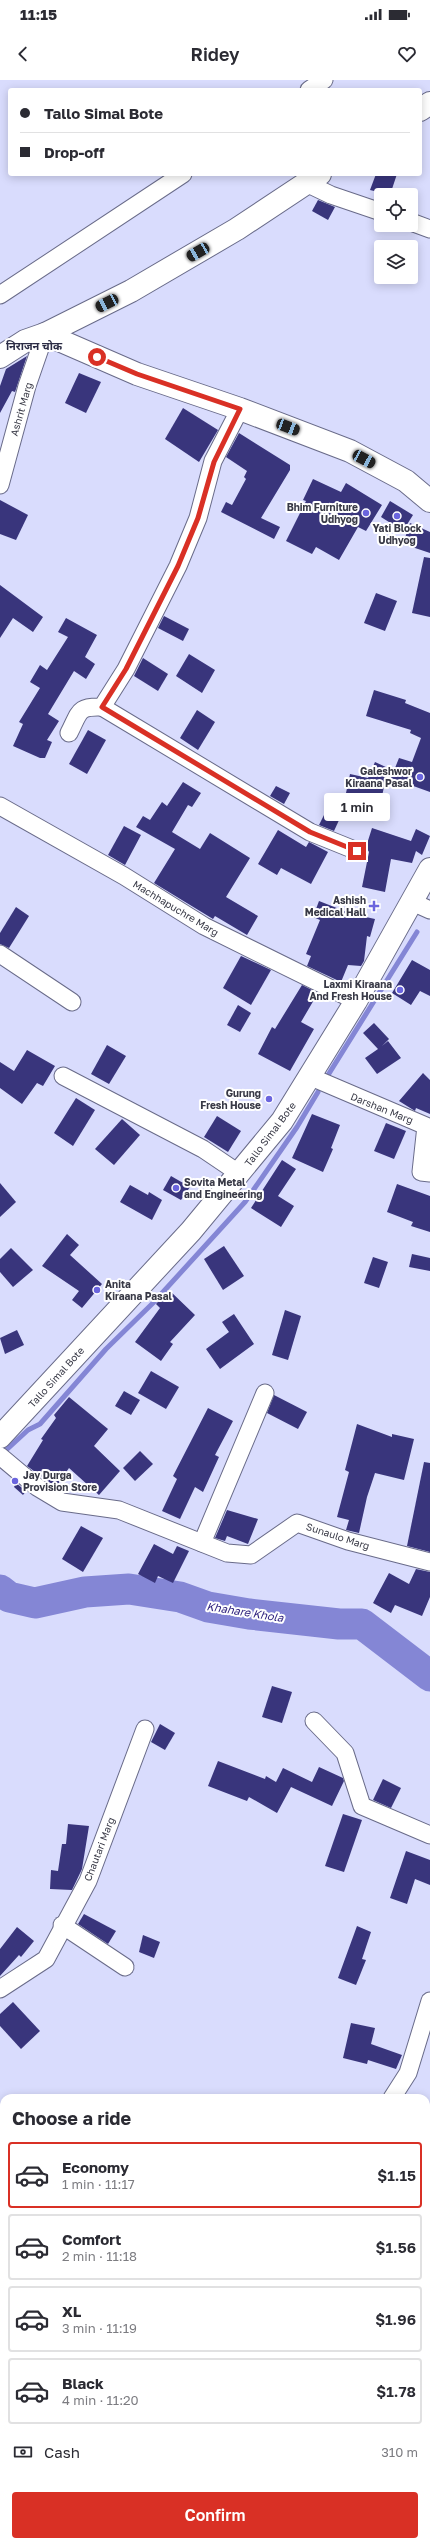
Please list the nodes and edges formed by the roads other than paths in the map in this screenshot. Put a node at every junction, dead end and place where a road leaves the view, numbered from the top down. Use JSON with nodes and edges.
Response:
{"nodes":[{"id":1,"x":324,"y":80,"type":"edge"},
{"id":2,"x":312,"y":88,"type":"edge"},
{"id":3,"x":180,"y":176,"type":"edge"},
{"id":4,"x":313,"y":178,"type":"edge"},
{"id":5,"x":374,"y":210,"type":"edge"},
{"id":6,"x":418,"y":225,"type":"edge"},
{"id":7,"x":430,"y":229,"type":"edge"},
{"id":8,"x":0,"y":295,"type":"edge"},
{"id":9,"x":45,"y":334,"type":"junction"},
{"id":10,"x":0,"y":357,"type":"edge"},
{"id":11,"x":240,"y":409,"type":"junction"},
{"id":12,"x":0,"y":484,"type":"edge"},
{"id":13,"x":430,"y":501,"type":"edge"},
{"id":14,"x":102,"y":707,"type":"junction"},
{"id":15,"x":69,"y":733,"type":"dead end"},
{"id":16,"x":0,"y":806,"type":"edge"},
{"id":17,"x":357,"y":851,"type":"dead end"},
{"id":18,"x":430,"y":869,"type":"edge"},
{"id":19,"x":410,"y":901,"type":"junction"},
{"id":20,"x":430,"y":910,"type":"edge"},
{"id":21,"x":0,"y":954,"type":"edge"},
{"id":22,"x":356,"y":1001,"type":"junction"},
{"id":23,"x":72,"y":1002,"type":"dead end"},
{"id":24,"x":63,"y":1076,"type":"dead end"},
{"id":25,"x":311,"y":1076,"type":"junction"},
{"id":26,"x":430,"y":1173,"type":"edge"},
{"id":27,"x":240,"y":1174,"type":"junction"},
{"id":28,"x":264,"y":1393,"type":"dead end"},
{"id":29,"x":0,"y":1437,"type":"edge"},
{"id":30,"x":0,"y":1456,"type":"edge"},
{"id":31,"x":202,"y":1543,"type":"junction"},
{"id":32,"x":430,"y":1562,"type":"edge"},
{"id":33,"x":314,"y":1721,"type":"dead end"},
{"id":34,"x":145,"y":1729,"type":"dead end"},
{"id":35,"x":430,"y":1834,"type":"edge"},
{"id":36,"x":62,"y":1925,"type":"junction"},
{"id":37,"x":125,"y":1967,"type":"dead end"},
{"id":38,"x":0,"y":1989,"type":"edge"},
{"id":39,"x":430,"y":2001,"type":"edge"},
{"id":40,"x":395,"y":2094,"type":"edge"}],
"edges":[{"from":1,"to":2,"type":"street"},
{"from":3,"to":8,"type":"street"},
{"from":4,"to":5,"type":"street"},
{"from":4,"to":9,"type":"main road"},
{"from":6,"to":7,"type":"street"},
{"from":9,"to":10,"type":"main road"},
{"from":9,"to":11,"type":"main road"},
{"from":9,"to":12,"type":"street","name":"Ashrit Marg"},
{"from":11,"to":13,"type":"main road"},
{"from":11,"to":14,"type":"street"},
{"from":14,"to":15,"type":"street"},
{"from":14,"to":17,"type":"street"},
{"from":16,"to":22,"type":"street","name":"Machhapuchre Marg"},
{"from":18,"to":19,"type":"main road","name":"Tallo Simal Bote"},
{"from":19,"to":20,"type":"street"},
{"from":19,"to":22,"type":"main road","name":"Tallo Simal Bote"},
{"from":21,"to":23,"type":"street"},
{"from":22,"to":25,"type":"main road","name":"Tallo Simal Bote"},
{"from":24,"to":27,"type":"street"},
{"from":25,"to":26,"type":"street","name":"Darshan Marg"},
{"from":25,"to":27,"type":"main road","name":"Tallo Simal Bote"},
{"from":27,"to":29,"type":"main road","name":"Tallo Simal Bote"},
{"from":28,"to":31,"type":"street"},
{"from":30,"to":31,"type":"street","name":"Sunaulo Marg"},
{"from":31,"to":32,"type":"street","name":"Sunaulo Marg"},
{"from":33,"to":35,"type":"street"},
{"from":34,"to":36,"type":"street","name":"Chautari Marg"},
{"from":36,"to":37,"type":"street"},
{"from":36,"to":38,"type":"street","name":"Chautari Marg"},
{"from":39,"to":40,"type":"street"}]}
